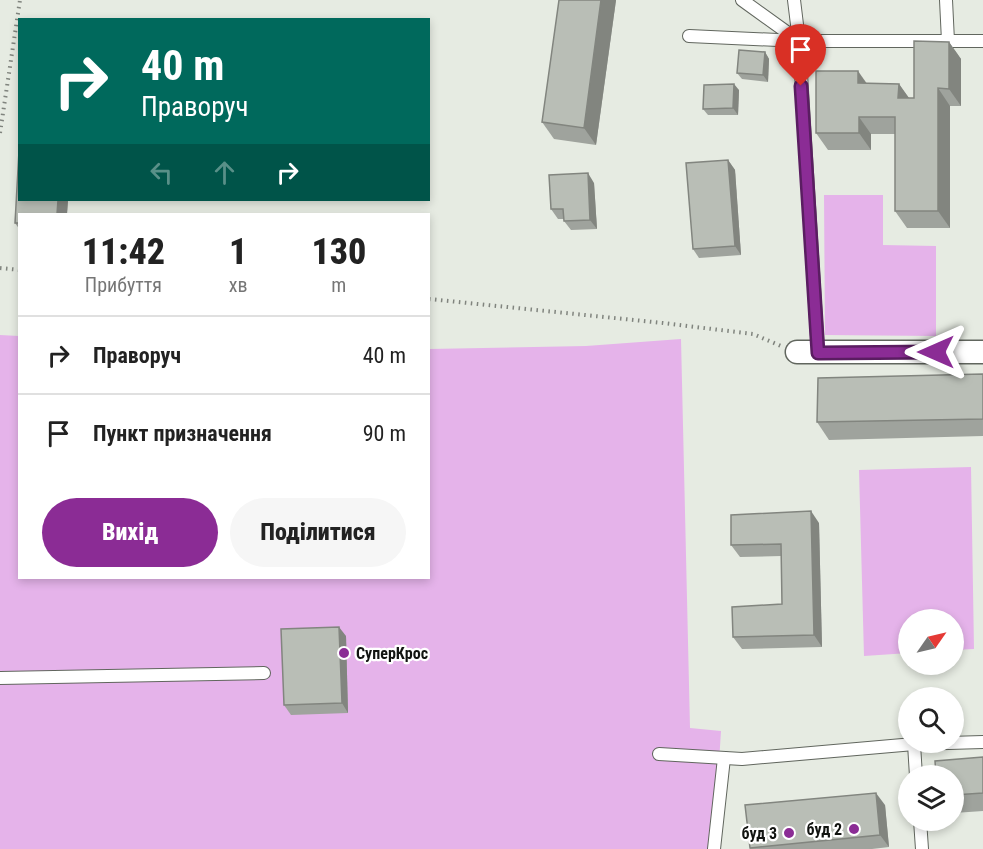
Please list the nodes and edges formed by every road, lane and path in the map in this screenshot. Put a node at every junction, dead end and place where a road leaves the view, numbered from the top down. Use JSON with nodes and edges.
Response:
{"nodes":[{"id":1,"x":20,"y":0,"type":"edge"},
{"id":2,"x":742,"y":0,"type":"edge"},
{"id":3,"x":794,"y":0,"type":"edge"},
{"id":4,"x":946,"y":0,"type":"edge"},
{"id":5,"x":689,"y":36,"type":"dead end"},
{"id":6,"x":799,"y":41,"type":"junction"},
{"id":7,"x":948,"y":41,"type":"junction"},
{"id":8,"x":983,"y":41,"type":"edge"},
{"id":9,"x":0,"y":133,"type":"edge"},
{"id":10,"x":0,"y":268,"type":"edge"},
{"id":11,"x":18,"y":270,"type":"edge"},
{"id":12,"x":430,"y":299,"type":"edge"},
{"id":13,"x":983,"y":352,"type":"edge"},
{"id":14,"x":807,"y":353,"type":"junction"},
{"id":15,"x":264,"y":673,"type":"dead end"},
{"id":16,"x":0,"y":678,"type":"edge"},
{"id":17,"x":983,"y":742,"type":"edge"},
{"id":18,"x":964,"y":743,"type":"edge"},
{"id":19,"x":898,"y":745,"type":"edge"},
{"id":20,"x":659,"y":754,"type":"dead end"},
{"id":21,"x":724,"y":758,"type":"junction"},
{"id":22,"x":921,"y":831,"type":"edge"},
{"id":23,"x":714,"y":849,"type":"edge"},
{"id":24,"x":922,"y":849,"type":"edge"}],
"edges":[{"from":1,"to":9,"type":"path"},
{"from":2,"to":6,"type":"lane"},
{"from":3,"to":6,"type":"lane"},
{"from":4,"to":7,"type":"lane"},
{"from":5,"to":6,"type":"lane"},
{"from":6,"to":7,"type":"lane"},
{"from":6,"to":14,"type":"lane"},
{"from":7,"to":8,"type":"lane"},
{"from":10,"to":11,"type":"path"},
{"from":12,"to":14,"type":"path"},
{"from":13,"to":14,"type":"street"},
{"from":15,"to":16,"type":"lane"},
{"from":17,"to":18,"type":"lane"},
{"from":19,"to":21,"type":"lane"},
{"from":20,"to":21,"type":"lane"},
{"from":21,"to":23,"type":"lane"},
{"from":22,"to":24,"type":"lane"}]}
